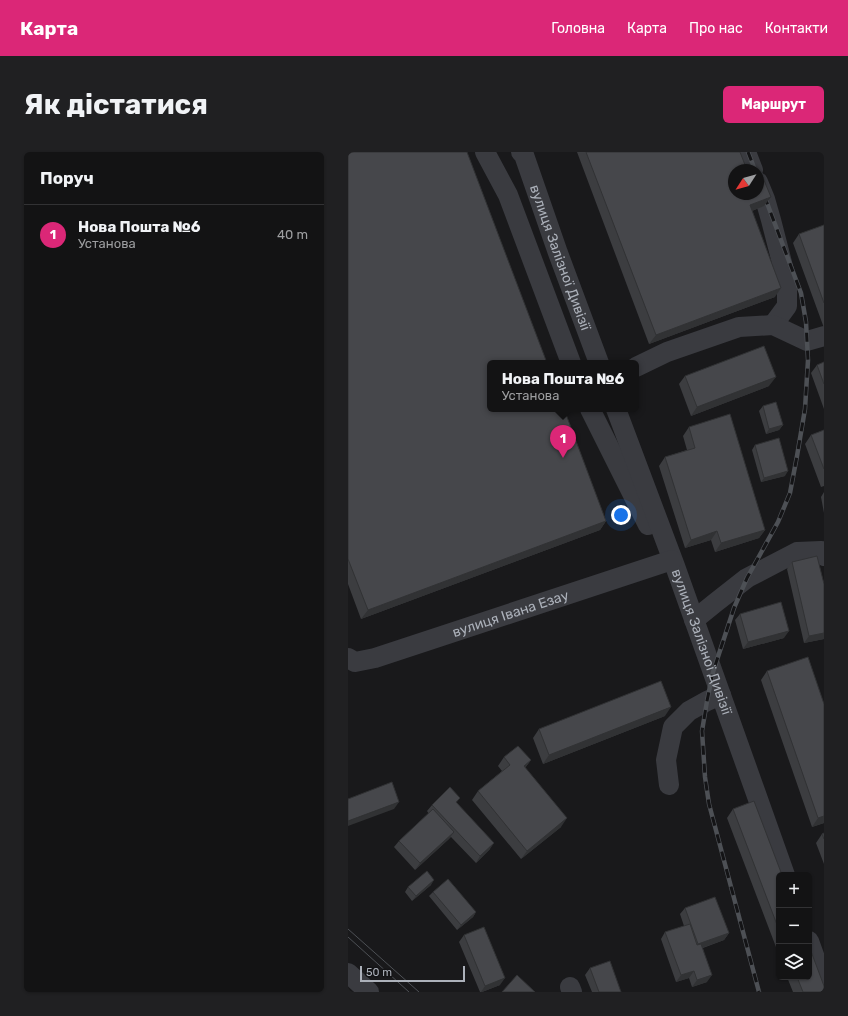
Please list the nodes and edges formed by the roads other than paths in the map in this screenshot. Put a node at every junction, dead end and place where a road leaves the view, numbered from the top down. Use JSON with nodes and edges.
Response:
{"nodes":[{"id":1,"x":485,"y":152,"type":"edge"},
{"id":2,"x":521,"y":152,"type":"edge"},
{"id":3,"x":746,"y":152,"type":"edge"},
{"id":4,"x":751,"y":164,"type":"edge"},
{"id":5,"x":764,"y":197,"type":"edge"},
{"id":6,"x":773,"y":325,"type":"junction"},
{"id":7,"x":824,"y":336,"type":"edge"},
{"id":8,"x":570,"y":360,"type":"edge"},
{"id":9,"x":598,"y":360,"type":"edge"},
{"id":10,"x":639,"y":366,"type":"edge"},
{"id":11,"x":591,"y":412,"type":"edge"},
{"id":12,"x":617,"y":412,"type":"edge"},
{"id":13,"x":824,"y":556,"type":"edge"},
{"id":14,"x":668,"y":561,"type":"junction"},
{"id":15,"x":694,"y":620,"type":"junction"},
{"id":16,"x":350,"y":662,"type":"edge"},
{"id":17,"x":721,"y":695,"type":"junction"},
{"id":18,"x":669,"y":785,"type":"dead end"},
{"id":19,"x":784,"y":872,"type":"edge"},
{"id":20,"x":810,"y":944,"type":"edge"},
{"id":21,"x":348,"y":973,"type":"edge"},
{"id":22,"x":824,"y":983,"type":"edge"},
{"id":23,"x":370,"y":992,"type":"edge"}],
"edges":[{"from":1,"to":8,"type":"street"},
{"from":2,"to":9,"type":"street","name":"вулиця Залізної Дивізії"},
{"from":3,"to":4,"type":"street"},
{"from":5,"to":6,"type":"street"},
{"from":6,"to":7,"type":"street"},
{"from":6,"to":10,"type":"street"},
{"from":11,"to":14,"type":"street"},
{"from":12,"to":14,"type":"street","name":"вулиця Залізної Дивізії"},
{"from":13,"to":15,"type":"street"},
{"from":14,"to":15,"type":"street","name":"вулиця Залізної Дивізії"},
{"from":14,"to":16,"type":"street","name":"вулиця Івана Езау"},
{"from":15,"to":17,"type":"street","name":"вулиця Залізної Дивізії"},
{"from":17,"to":18,"type":"street"},
{"from":17,"to":19,"type":"street","name":"вулиця Залізної Дивізії"},
{"from":20,"to":22,"type":"street"},
{"from":21,"to":23,"type":"street"}]}
